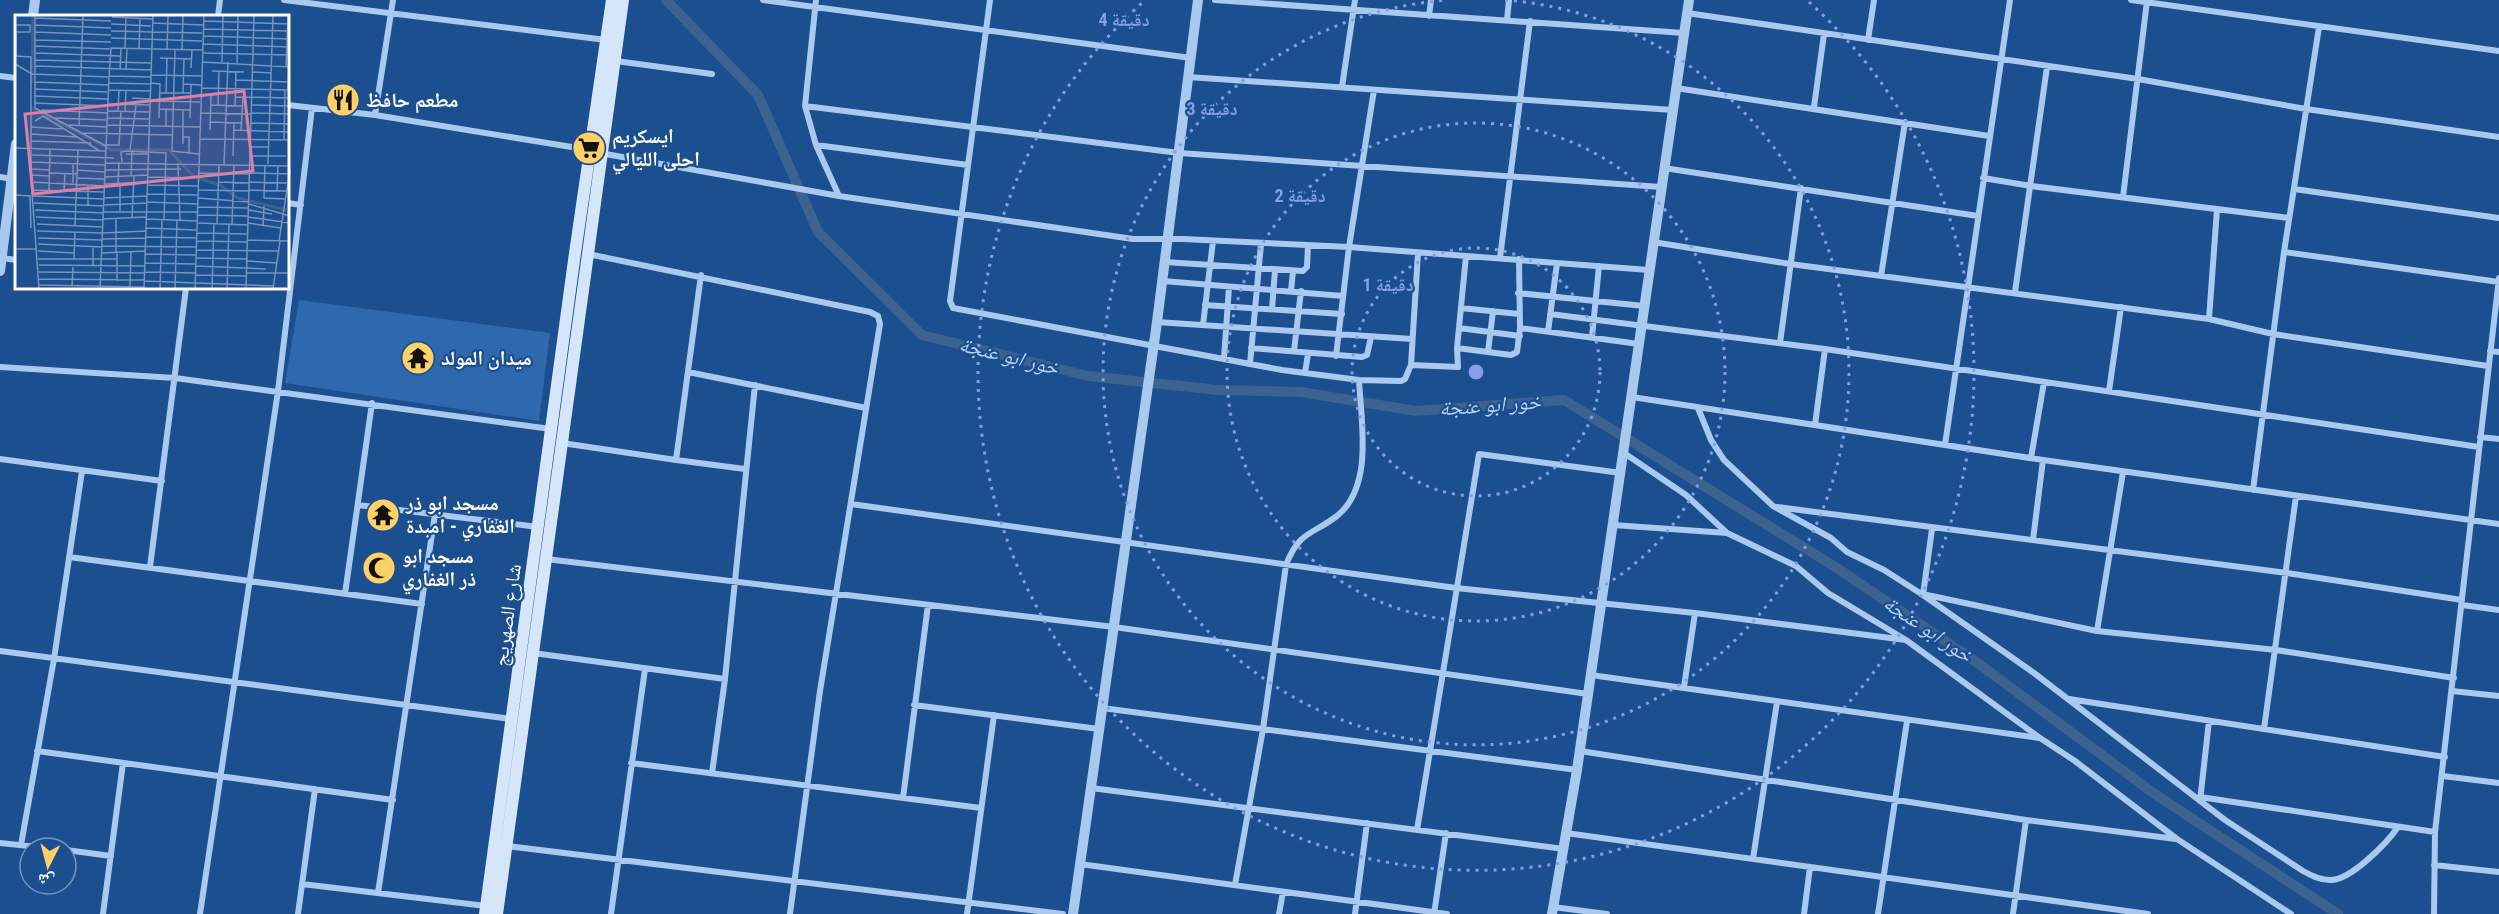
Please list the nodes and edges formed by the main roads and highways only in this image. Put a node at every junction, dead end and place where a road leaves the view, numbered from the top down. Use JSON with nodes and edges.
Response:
{"nodes":[{"id":1,"x":612,"y":0,"type":"edge"},
{"id":2,"x":623,"y":0,"type":"edge"},
{"id":3,"x":486,"y":910,"type":"edge"},
{"id":4,"x":497,"y":914,"type":"edge"}],
"edges":[{"from":1,"to":3,"type":"main road","name":"شارع الصهريج"},
{"from":2,"to":4,"type":"main road","name":"شارع الصهريج"}]}
